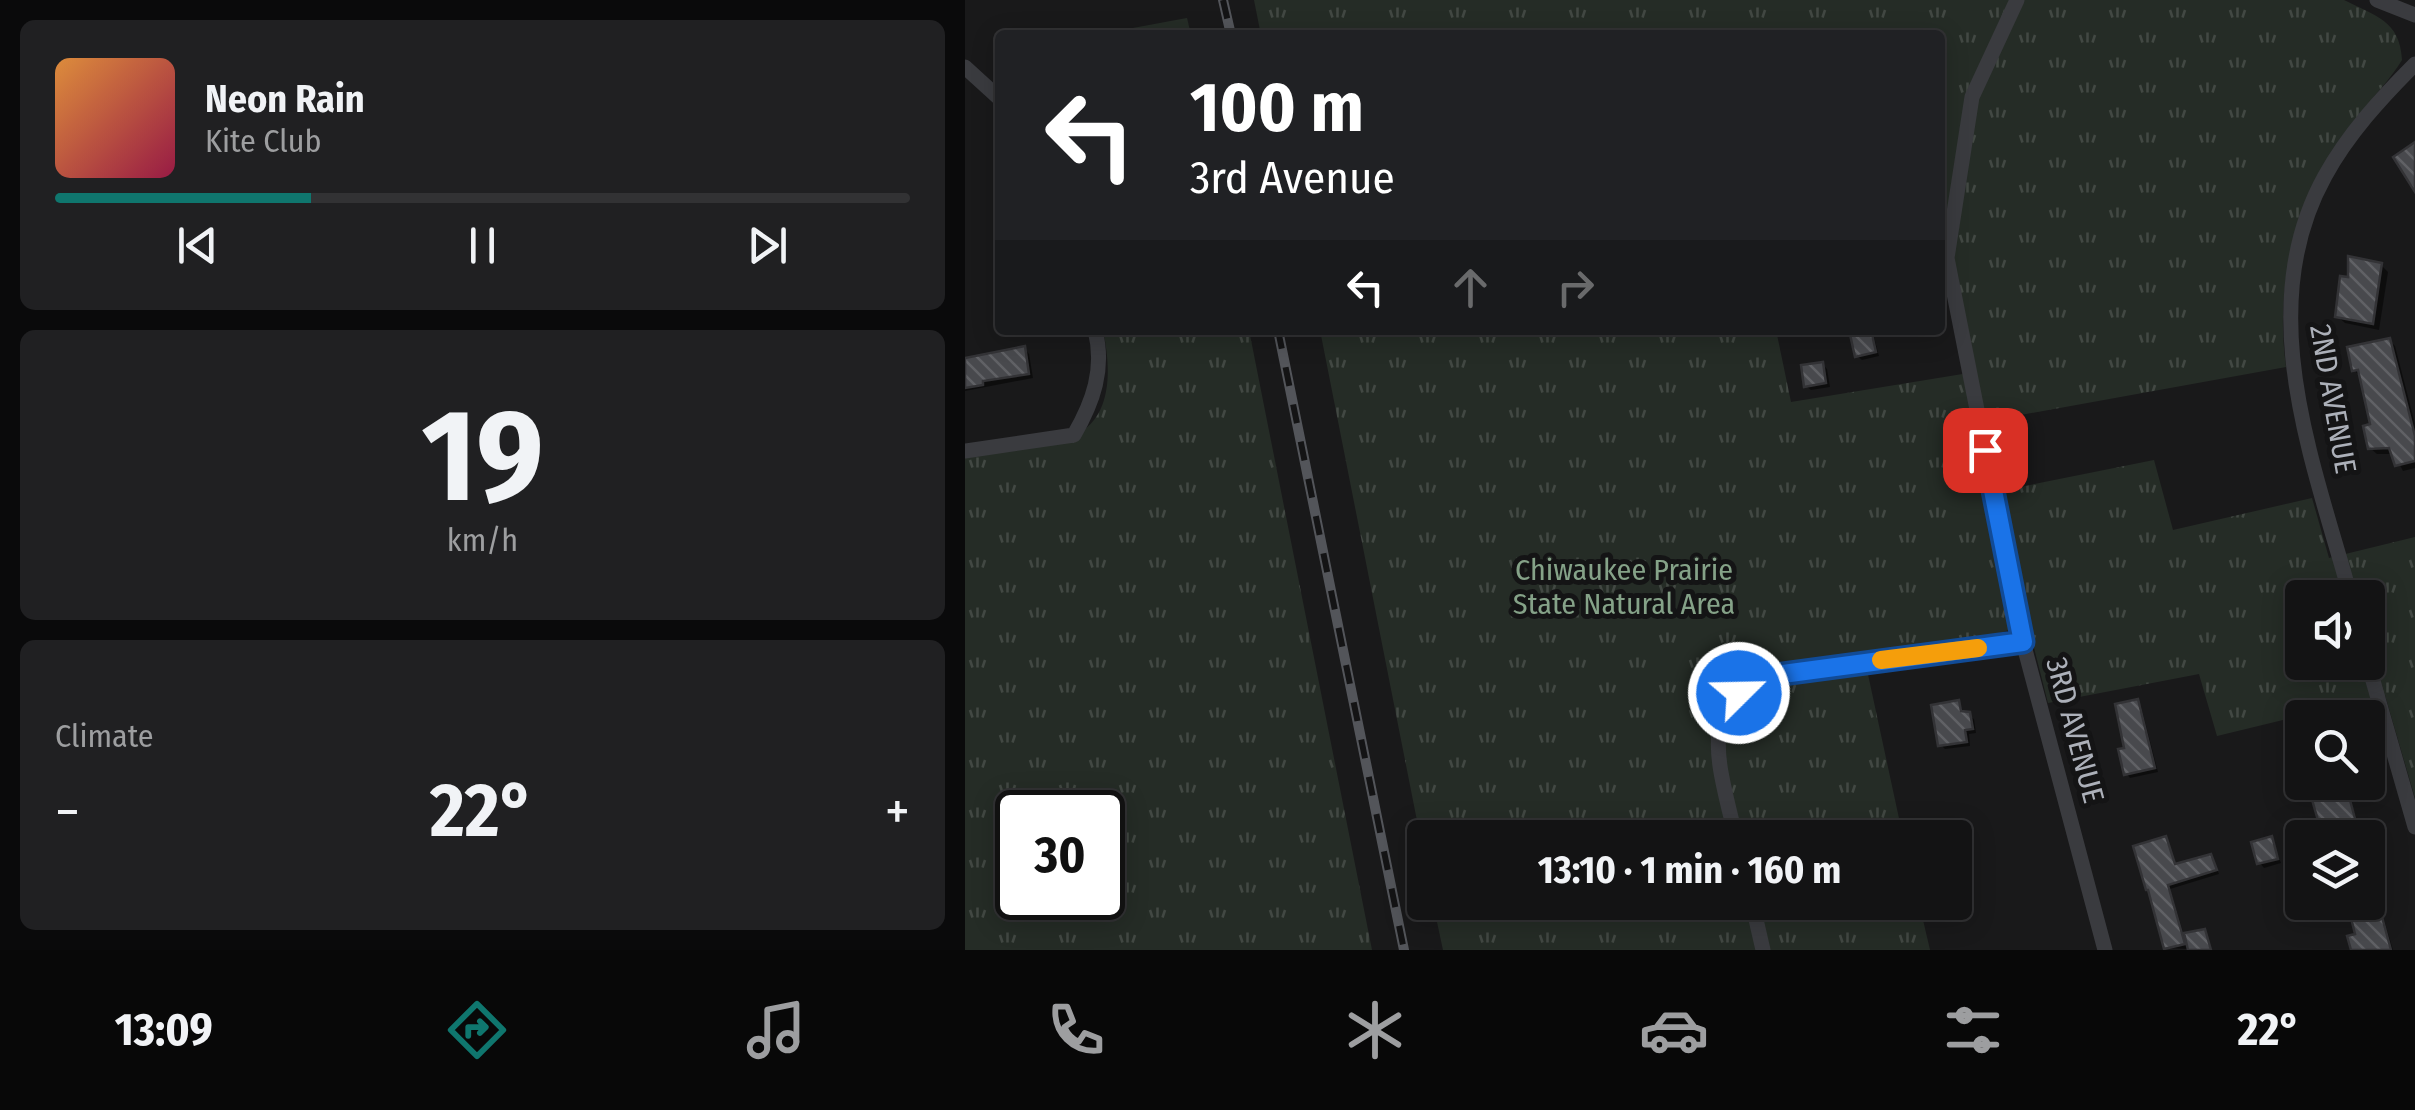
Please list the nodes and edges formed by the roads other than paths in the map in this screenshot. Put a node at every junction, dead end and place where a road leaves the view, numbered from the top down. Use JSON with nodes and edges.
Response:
{"nodes":[{"id":1,"x":2017,"y":0,"type":"edge"},
{"id":2,"x":2377,"y":0,"type":"edge"},
{"id":3,"x":2415,"y":15,"type":"edge"},
{"id":4,"x":2415,"y":64,"type":"edge"},
{"id":5,"x":965,"y":67,"type":"edge"},
{"id":6,"x":995,"y":94,"type":"edge"},
{"id":7,"x":1096,"y":335,"type":"edge"},
{"id":8,"x":965,"y":451,"type":"edge"},
{"id":9,"x":2346,"y":580,"type":"edge"},
{"id":10,"x":2023,"y":642,"type":"junction"},
{"id":11,"x":2373,"y":680,"type":"edge"},
{"id":12,"x":1732,"y":820,"type":"edge"},
{"id":13,"x":2415,"y":827,"type":"edge"},
{"id":14,"x":1756,"y":920,"type":"edge"},
{"id":15,"x":1763,"y":950,"type":"edge"},
{"id":16,"x":2105,"y":950,"type":"edge"}],
"edges":[{"from":1,"to":10,"type":"street","name":"3RD AVENUE"},
{"from":2,"to":3,"type":"street"},
{"from":4,"to":9,"type":"street","name":"2ND AVENUE"},
{"from":5,"to":6,"type":"street"},
{"from":7,"to":8,"type":"street"},
{"from":10,"to":12,"type":"street"},
{"from":10,"to":16,"type":"street","name":"3RD AVENUE"},
{"from":11,"to":13,"type":"street"},
{"from":14,"to":15,"type":"street"}]}
